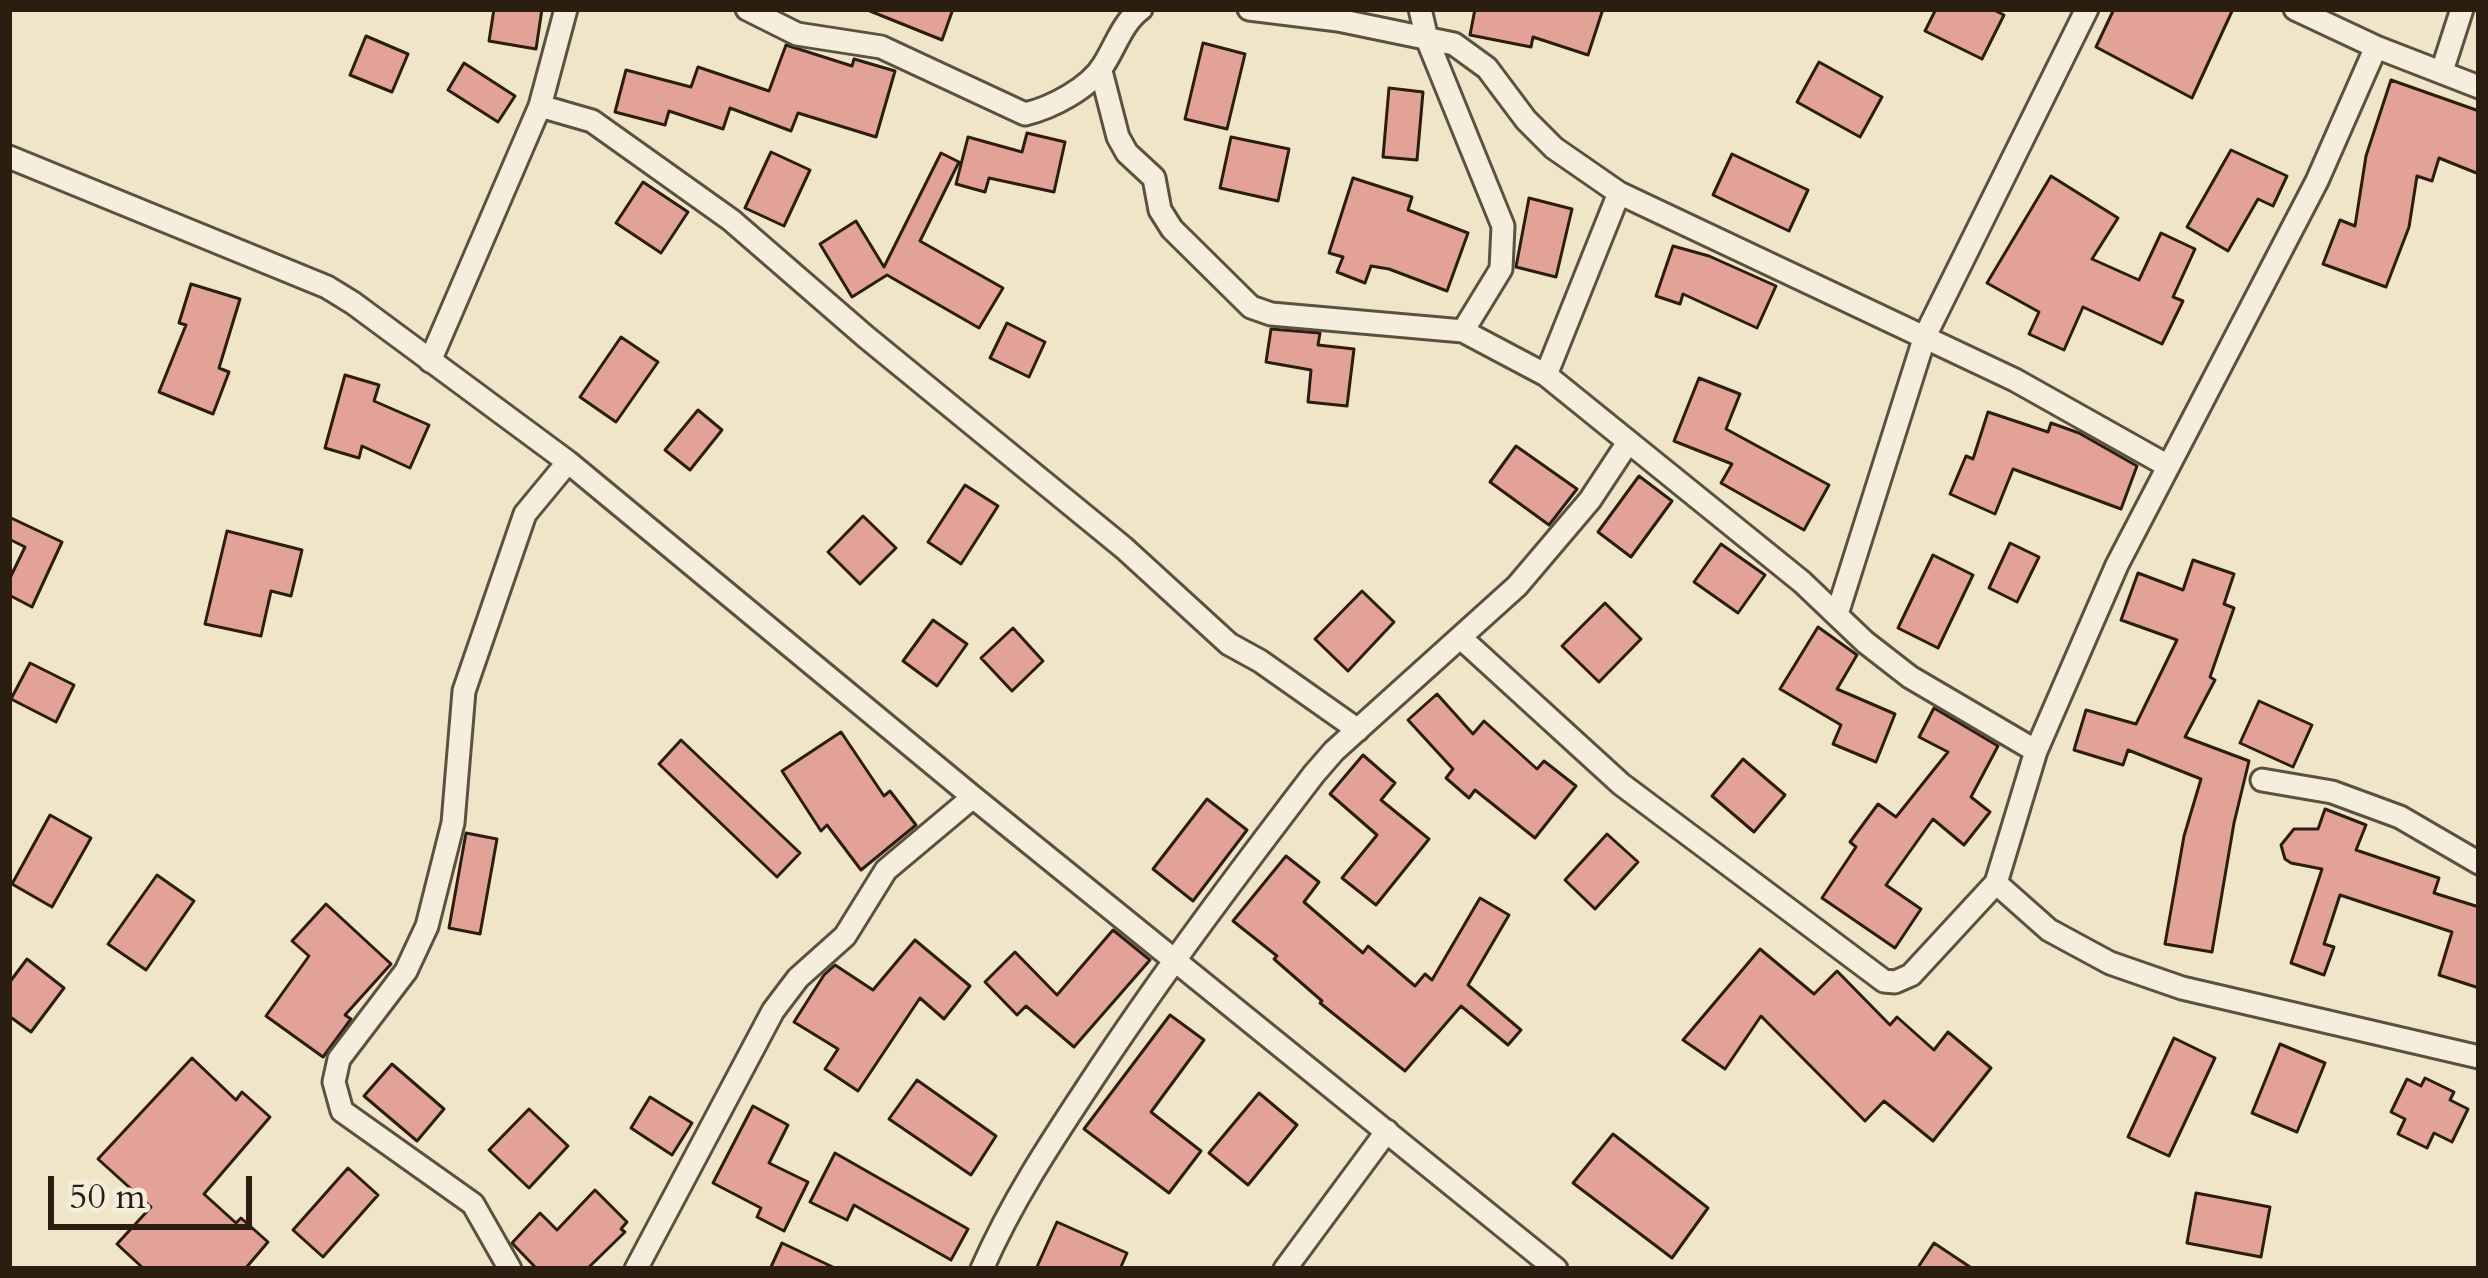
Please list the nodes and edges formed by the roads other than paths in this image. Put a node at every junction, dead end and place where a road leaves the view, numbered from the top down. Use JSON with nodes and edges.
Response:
{"nodes":[{"id":1,"x":566,"y":9,"type":"edge"},
{"id":2,"x":747,"y":9,"type":"edge"},
{"id":3,"x":1142,"y":9,"type":"edge"},
{"id":4,"x":1250,"y":9,"type":"edge"},
{"id":5,"x":1420,"y":9,"type":"edge"},
{"id":6,"x":2086,"y":9,"type":"edge"},
{"id":7,"x":2295,"y":9,"type":"edge"},
{"id":8,"x":2462,"y":9,"type":"edge"},
{"id":9,"x":1427,"y":39,"type":"junction"},
{"id":10,"x":2376,"y":47,"type":"junction"},
{"id":11,"x":1101,"y":71,"type":"junction"},
{"id":12,"x":2442,"y":71,"type":"junction"},
{"id":13,"x":2479,"y":87,"type":"edge"},
{"id":14,"x":540,"y":106,"type":"junction"},
{"id":15,"x":9,"y":157,"type":"edge"},
{"id":16,"x":1618,"y":193,"type":"junction"},
{"id":17,"x":1463,"y":331,"type":"junction"},
{"id":18,"x":1925,"y":336,"type":"junction"},
{"id":19,"x":430,"y":361,"type":"junction"},
{"id":20,"x":1546,"y":375,"type":"junction"},
{"id":21,"x":1627,"y":444,"type":"junction"},
{"id":22,"x":568,"y":462,"type":"junction"},
{"id":23,"x":2168,"y":466,"type":"junction"},
{"id":24,"x":1837,"y":614,"type":"junction"},
{"id":25,"x":1461,"y":638,"type":"junction"},
{"id":26,"x":1358,"y":730,"type":"junction"},
{"id":27,"x":2036,"y":752,"type":"junction"},
{"id":28,"x":2262,"y":780,"type":"dead end"},
{"id":29,"x":973,"y":797,"type":"junction"},
{"id":30,"x":2479,"y":863,"type":"edge"},
{"id":31,"x":1996,"y":883,"type":"junction"},
{"id":32,"x":1173,"y":959,"type":"junction"},
{"id":33,"x":2479,"y":1057,"type":"edge"},
{"id":34,"x":1388,"y":1131,"type":"junction"},
{"id":35,"x":510,"y":1269,"type":"edge"},
{"id":36,"x":636,"y":1269,"type":"edge"},
{"id":37,"x":982,"y":1269,"type":"edge"},
{"id":38,"x":1285,"y":1269,"type":"edge"},
{"id":39,"x":1556,"y":1269,"type":"edge"}],
"edges":[{"from":1,"to":14,"type":"street"},
{"from":2,"to":11,"type":"street"},
{"from":3,"to":11,"type":"street"},
{"from":4,"to":9,"type":"street"},
{"from":5,"to":9,"type":"street"},
{"from":6,"to":18,"type":"street"},
{"from":7,"to":10,"type":"street"},
{"from":8,"to":12,"type":"street"},
{"from":9,"to":16,"type":"street"},
{"from":9,"to":17,"type":"street"},
{"from":10,"to":12,"type":"street"},
{"from":10,"to":23,"type":"street"},
{"from":11,"to":17,"type":"street"},
{"from":12,"to":13,"type":"street"},
{"from":14,"to":19,"type":"street"},
{"from":14,"to":26,"type":"street"},
{"from":15,"to":19,"type":"street"},
{"from":16,"to":18,"type":"street"},
{"from":16,"to":20,"type":"street"},
{"from":17,"to":20,"type":"street"},
{"from":18,"to":23,"type":"street"},
{"from":18,"to":24,"type":"street"},
{"from":19,"to":22,"type":"street"},
{"from":20,"to":21,"type":"street"},
{"from":21,"to":24,"type":"street"},
{"from":21,"to":25,"type":"street"},
{"from":22,"to":29,"type":"street"},
{"from":22,"to":35,"type":"street"},
{"from":23,"to":27,"type":"street"},
{"from":24,"to":27,"type":"street"},
{"from":25,"to":26,"type":"street"},
{"from":25,"to":31,"type":"street"},
{"from":26,"to":32,"type":"street"},
{"from":27,"to":31,"type":"street"},
{"from":28,"to":30,"type":"street"},
{"from":29,"to":32,"type":"street"},
{"from":29,"to":36,"type":"street"},
{"from":31,"to":33,"type":"street"},
{"from":32,"to":34,"type":"street"},
{"from":32,"to":37,"type":"street"},
{"from":34,"to":38,"type":"street"},
{"from":34,"to":39,"type":"street"}]}
